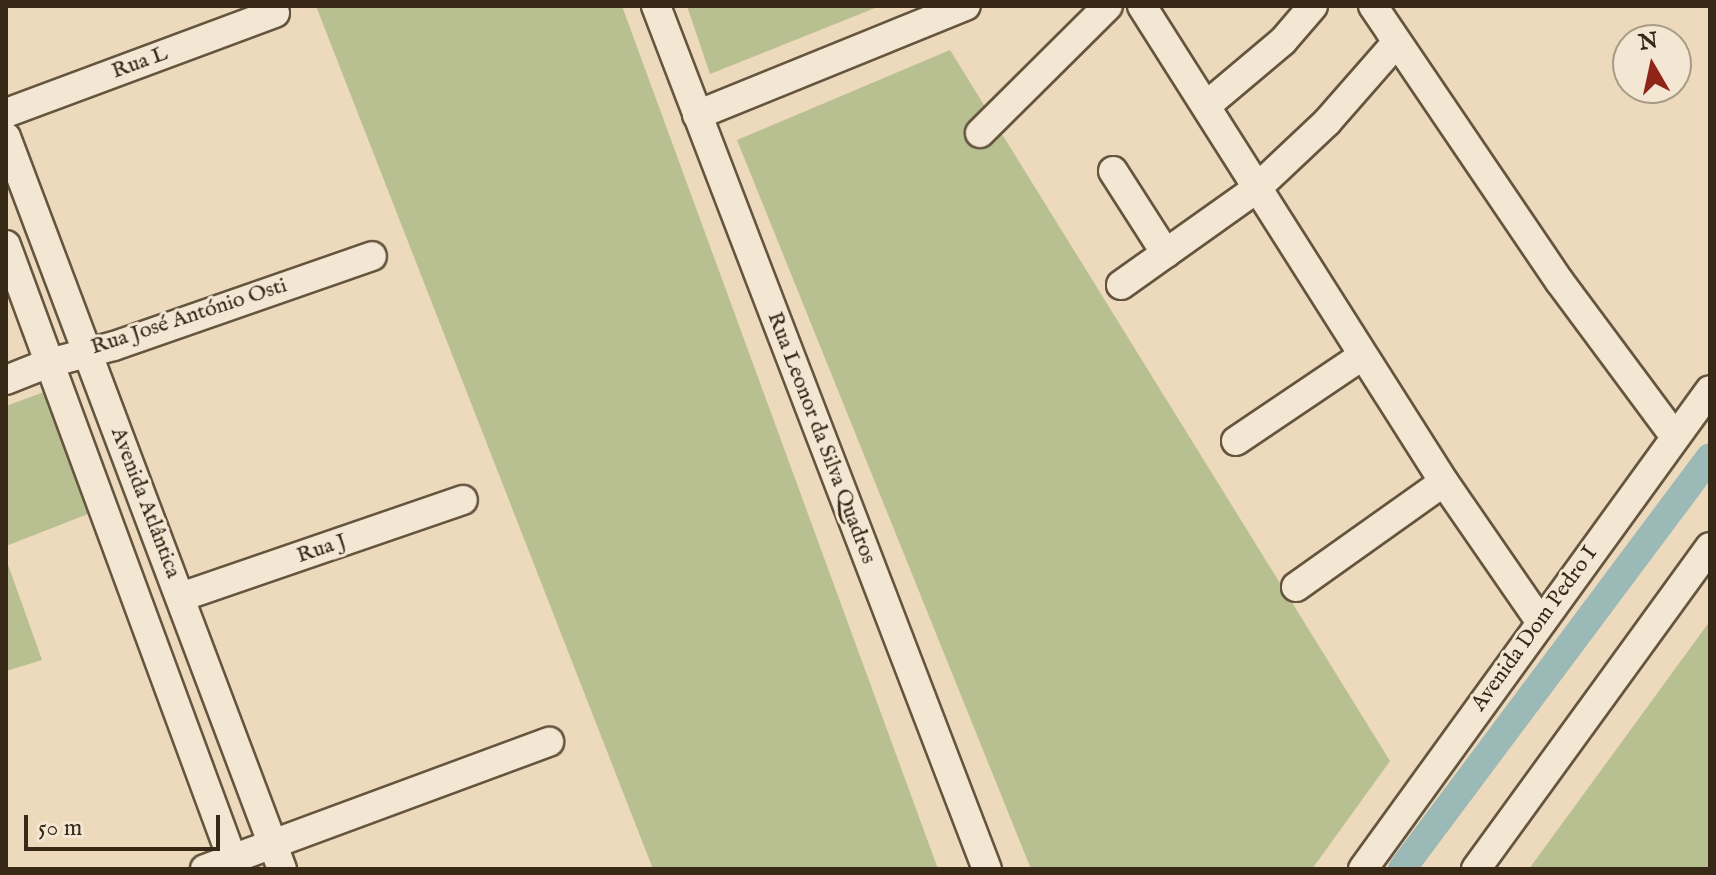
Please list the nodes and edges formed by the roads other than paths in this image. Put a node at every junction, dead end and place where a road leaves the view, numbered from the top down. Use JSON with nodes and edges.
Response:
{"nodes":[{"id":1,"x":656,"y":6,"type":"edge"},
{"id":2,"x":1108,"y":6,"type":"edge"},
{"id":3,"x":1142,"y":6,"type":"edge"},
{"id":4,"x":1313,"y":6,"type":"edge"},
{"id":5,"x":1373,"y":6,"type":"edge"},
{"id":6,"x":953,"y":8,"type":"edge"},
{"id":7,"x":275,"y":13,"type":"dead end"},
{"id":8,"x":1397,"y":42,"type":"junction"},
{"id":9,"x":1207,"y":105,"type":"junction"},
{"id":10,"x":6,"y":113,"type":"edge"},
{"id":11,"x":697,"y":115,"type":"junction"},
{"id":12,"x":980,"y":133,"type":"dead end"},
{"id":13,"x":6,"y":137,"type":"edge"},
{"id":14,"x":1113,"y":171,"type":"dead end"},
{"id":15,"x":1256,"y":189,"type":"junction"},
{"id":16,"x":6,"y":245,"type":"edge"},
{"id":17,"x":1166,"y":254,"type":"junction"},
{"id":18,"x":372,"y":256,"type":"dead end"},
{"id":19,"x":1121,"y":285,"type":"dead end"},
{"id":20,"x":86,"y":351,"type":"junction"},
{"id":21,"x":1362,"y":356,"type":"junction"},
{"id":22,"x":49,"y":363,"type":"junction"},
{"id":23,"x":6,"y":380,"type":"edge"},
{"id":24,"x":1710,"y":390,"type":"edge"},
{"id":25,"x":1675,"y":437,"type":"junction"},
{"id":26,"x":1236,"y":441,"type":"dead end"},
{"id":27,"x":1444,"y":482,"type":"junction"},
{"id":28,"x":463,"y":500,"type":"dead end"},
{"id":29,"x":1710,"y":547,"type":"edge"},
{"id":30,"x":1296,"y":587,"type":"dead end"},
{"id":31,"x":181,"y":597,"type":"junction"},
{"id":32,"x":1540,"y":621,"type":"junction"},
{"id":33,"x":549,"y":742,"type":"dead end"},
{"id":34,"x":273,"y":842,"type":"junction"},
{"id":35,"x":234,"y":864,"type":"edge"},
{"id":36,"x":205,"y":869,"type":"edge"},
{"id":37,"x":282,"y":869,"type":"edge"},
{"id":38,"x":987,"y":869,"type":"edge"},
{"id":39,"x":1363,"y":869,"type":"edge"},
{"id":40,"x":1476,"y":869,"type":"edge"}],
"edges":[{"from":1,"to":11,"type":"street","name":"Rua Leonor da Silva Quadros"},
{"from":2,"to":12,"type":"street"},
{"from":3,"to":9,"type":"street"},
{"from":4,"to":9,"type":"street"},
{"from":5,"to":8,"type":"street"},
{"from":6,"to":11,"type":"street"},
{"from":7,"to":10,"type":"street","name":"Rua L"},
{"from":8,"to":15,"type":"street"},
{"from":8,"to":25,"type":"street"},
{"from":9,"to":15,"type":"street"},
{"from":11,"to":38,"type":"street","name":"Rua Leonor da Silva Quadros"},
{"from":13,"to":20,"type":"street","name":"Avenida Atlântica"},
{"from":14,"to":17,"type":"street"},
{"from":15,"to":17,"type":"street"},
{"from":15,"to":21,"type":"street"},
{"from":16,"to":22,"type":"street","name":"Avenida Atlântica"},
{"from":17,"to":19,"type":"street"},
{"from":18,"to":20,"type":"street","name":"Rua José António Osti"},
{"from":20,"to":22,"type":"street","name":"Rua José António Osti"},
{"from":20,"to":31,"type":"street","name":"Avenida Atlântica"},
{"from":21,"to":26,"type":"street"},
{"from":21,"to":27,"type":"street"},
{"from":22,"to":23,"type":"street","name":"Rua José António Osti"},
{"from":22,"to":35,"type":"street","name":"Avenida Atlântica"},
{"from":24,"to":25,"type":"street","name":"Avenida Dom Pedro I"},
{"from":25,"to":32,"type":"street","name":"Avenida Dom Pedro I"},
{"from":27,"to":30,"type":"street"},
{"from":27,"to":32,"type":"street"},
{"from":28,"to":31,"type":"street","name":"Rua J"},
{"from":29,"to":40,"type":"street"},
{"from":31,"to":34,"type":"street","name":"Avenida Atlântica"},
{"from":32,"to":39,"type":"street","name":"Avenida Dom Pedro I"},
{"from":33,"to":34,"type":"street"},
{"from":34,"to":35,"type":"street"},
{"from":34,"to":37,"type":"street","name":"Avenida Atlântica"},
{"from":35,"to":36,"type":"street"}]}
